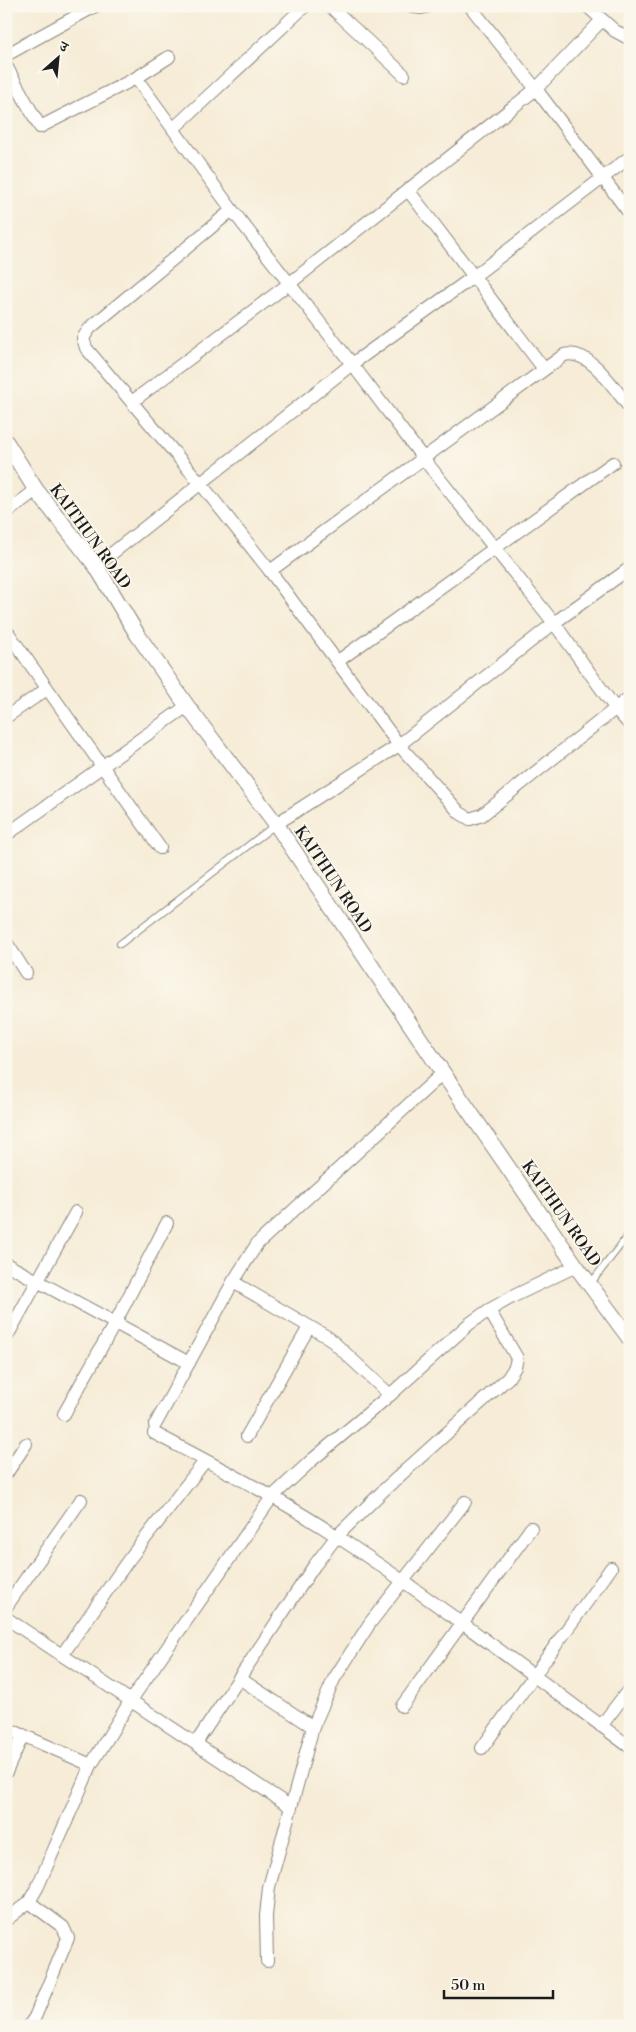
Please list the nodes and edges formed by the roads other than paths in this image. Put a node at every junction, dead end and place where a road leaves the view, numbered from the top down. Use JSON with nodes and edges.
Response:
{"nodes":[{"id":1,"x":95,"y":6,"type":"edge"},
{"id":2,"x":305,"y":6,"type":"edge"},
{"id":3,"x":330,"y":6,"type":"edge"},
{"id":4,"x":408,"y":6,"type":"edge"},
{"id":5,"x":428,"y":6,"type":"edge"},
{"id":6,"x":470,"y":6,"type":"edge"},
{"id":7,"x":587,"y":6,"type":"edge"},
{"id":8,"x":602,"y":20,"type":"junction"},
{"id":9,"x":630,"y":39,"type":"edge"},
{"id":10,"x":6,"y":55,"type":"edge"},
{"id":11,"x":169,"y":57,"type":"dead end"},
{"id":12,"x":6,"y":66,"type":"edge"},
{"id":13,"x":404,"y":75,"type":"dead end"},
{"id":14,"x":136,"y":78,"type":"junction"},
{"id":15,"x":536,"y":89,"type":"junction"},
{"id":16,"x":173,"y":129,"type":"junction"},
{"id":17,"x":630,"y":157,"type":"edge"},
{"id":18,"x":602,"y":178,"type":"junction"},
{"id":19,"x":408,"y":190,"type":"junction"},
{"id":20,"x":232,"y":210,"type":"junction"},
{"id":21,"x":630,"y":214,"type":"edge"},
{"id":22,"x":473,"y":277,"type":"junction"},
{"id":23,"x":290,"y":283,"type":"junction"},
{"id":24,"x":352,"y":364,"type":"junction"},
{"id":25,"x":544,"y":369,"type":"junction"},
{"id":26,"x":133,"y":401,"type":"junction"},
{"id":27,"x":630,"y":408,"type":"edge"},
{"id":28,"x":6,"y":442,"type":"edge"},
{"id":29,"x":423,"y":458,"type":"junction"},
{"id":30,"x":613,"y":462,"type":"dead end"},
{"id":31,"x":202,"y":484,"type":"junction"},
{"id":32,"x":36,"y":490,"type":"junction"},
{"id":33,"x":6,"y":513,"type":"edge"},
{"id":34,"x":494,"y":548,"type":"junction"},
{"id":35,"x":96,"y":566,"type":"junction"},
{"id":36,"x":630,"y":568,"type":"edge"},
{"id":37,"x":270,"y":571,"type":"junction"},
{"id":38,"x":554,"y":624,"type":"junction"},
{"id":39,"x":6,"y":630,"type":"edge"},
{"id":40,"x":338,"y":661,"type":"junction"},
{"id":41,"x":47,"y":689,"type":"junction"},
{"id":42,"x":630,"y":697,"type":"edge"},
{"id":43,"x":187,"y":706,"type":"junction"},
{"id":44,"x":615,"y":708,"type":"junction"},
{"id":45,"x":6,"y":718,"type":"edge"},
{"id":46,"x":630,"y":725,"type":"edge"},
{"id":47,"x":399,"y":745,"type":"junction"},
{"id":48,"x":103,"y":766,"type":"junction"},
{"id":49,"x":276,"y":824,"type":"junction"},
{"id":50,"x":6,"y":834,"type":"edge"},
{"id":51,"x":160,"y":848,"type":"dead end"},
{"id":52,"x":120,"y":944,"type":"dead end"},
{"id":53,"x":7,"y":946,"type":"edge"},
{"id":54,"x":26,"y":973,"type":"dead end"},
{"id":55,"x":443,"y":1073,"type":"junction"},
{"id":56,"x":76,"y":1212,"type":"dead end"},
{"id":57,"x":167,"y":1223,"type":"dead end"},
{"id":58,"x":630,"y":1233,"type":"edge"},
{"id":59,"x":6,"y":1264,"type":"edge"},
{"id":60,"x":576,"y":1266,"type":"junction"},
{"id":61,"x":38,"y":1282,"type":"junction"},
{"id":62,"x":233,"y":1282,"type":"junction"},
{"id":63,"x":590,"y":1284,"type":"junction"},
{"id":64,"x":489,"y":1310,"type":"junction"},
{"id":65,"x":115,"y":1323,"type":"junction"},
{"id":66,"x":309,"y":1327,"type":"junction"},
{"id":67,"x":6,"y":1338,"type":"edge"},
{"id":68,"x":630,"y":1339,"type":"edge"},
{"id":69,"x":189,"y":1363,"type":"junction"},
{"id":70,"x":390,"y":1395,"type":"junction"},
{"id":71,"x":64,"y":1414,"type":"dead end"},
{"id":72,"x":247,"y":1436,"type":"dead end"},
{"id":73,"x":26,"y":1444,"type":"dead end"},
{"id":74,"x":205,"y":1460,"type":"junction"},
{"id":75,"x":6,"y":1474,"type":"edge"},
{"id":76,"x":272,"y":1497,"type":"junction"},
{"id":77,"x":81,"y":1500,"type":"dead end"},
{"id":78,"x":464,"y":1502,"type":"dead end"},
{"id":79,"x":531,"y":1528,"type":"dead end"},
{"id":80,"x":337,"y":1536,"type":"junction"},
{"id":81,"x":611,"y":1568,"type":"dead end"},
{"id":82,"x":402,"y":1581,"type":"junction"},
{"id":83,"x":6,"y":1607,"type":"edge"},
{"id":84,"x":6,"y":1618,"type":"edge"},
{"id":85,"x":462,"y":1623,"type":"junction"},
{"id":86,"x":62,"y":1655,"type":"junction"},
{"id":87,"x":534,"y":1676,"type":"junction"},
{"id":88,"x":240,"y":1678,"type":"junction"},
{"id":89,"x":630,"y":1688,"type":"edge"},
{"id":90,"x":131,"y":1700,"type":"junction"},
{"id":91,"x":402,"y":1706,"type":"dead end"},
{"id":92,"x":601,"y":1726,"type":"junction"},
{"id":93,"x":314,"y":1727,"type":"junction"},
{"id":94,"x":6,"y":1728,"type":"edge"},
{"id":95,"x":23,"y":1735,"type":"junction"},
{"id":96,"x":196,"y":1743,"type":"junction"},
{"id":97,"x":630,"y":1747,"type":"edge"},
{"id":98,"x":482,"y":1748,"type":"dead end"},
{"id":99,"x":91,"y":1765,"type":"junction"},
{"id":100,"x":6,"y":1772,"type":"edge"},
{"id":101,"x":291,"y":1807,"type":"junction"},
{"id":102,"x":29,"y":1902,"type":"junction"},
{"id":103,"x":6,"y":1920,"type":"edge"},
{"id":104,"x":267,"y":1961,"type":"dead end"},
{"id":105,"x":29,"y":2026,"type":"edge"}],
"edges":[{"from":1,"to":10,"type":"street"},
{"from":2,"to":16,"type":"street"},
{"from":3,"to":13,"type":"street"},
{"from":4,"to":5,"type":"street"},
{"from":6,"to":15,"type":"street"},
{"from":7,"to":8,"type":"street"},
{"from":8,"to":9,"type":"street"},
{"from":8,"to":15,"type":"street"},
{"from":11,"to":14,"type":"street"},
{"from":12,"to":14,"type":"street"},
{"from":14,"to":16,"type":"street"},
{"from":15,"to":18,"type":"street"},
{"from":15,"to":19,"type":"street"},
{"from":16,"to":20,"type":"street"},
{"from":17,"to":18,"type":"street"},
{"from":18,"to":21,"type":"street"},
{"from":18,"to":22,"type":"street"},
{"from":19,"to":22,"type":"street"},
{"from":19,"to":23,"type":"street"},
{"from":20,"to":23,"type":"street"},
{"from":20,"to":26,"type":"street"},
{"from":22,"to":24,"type":"street"},
{"from":22,"to":25,"type":"street"},
{"from":23,"to":24,"type":"street"},
{"from":23,"to":26,"type":"street"},
{"from":24,"to":29,"type":"street"},
{"from":24,"to":31,"type":"street"},
{"from":25,"to":27,"type":"street"},
{"from":25,"to":29,"type":"street"},
{"from":26,"to":31,"type":"street"},
{"from":28,"to":32,"type":"street","name":"KAITHUN ROAD"},
{"from":29,"to":34,"type":"street"},
{"from":29,"to":37,"type":"street"},
{"from":30,"to":34,"type":"street"},
{"from":31,"to":35,"type":"street"},
{"from":31,"to":37,"type":"street"},
{"from":32,"to":33,"type":"street"},
{"from":32,"to":35,"type":"street","name":"KAITHUN ROAD"},
{"from":34,"to":38,"type":"street"},
{"from":34,"to":40,"type":"street"},
{"from":35,"to":43,"type":"street","name":"KAITHUN ROAD"},
{"from":36,"to":38,"type":"street"},
{"from":37,"to":40,"type":"street"},
{"from":38,"to":44,"type":"street"},
{"from":38,"to":47,"type":"street"},
{"from":39,"to":41,"type":"street"},
{"from":40,"to":47,"type":"street"},
{"from":41,"to":45,"type":"street"},
{"from":41,"to":48,"type":"street"},
{"from":42,"to":44,"type":"street"},
{"from":43,"to":48,"type":"street"},
{"from":43,"to":49,"type":"street","name":"KAITHUN ROAD"},
{"from":44,"to":46,"type":"street"},
{"from":44,"to":47,"type":"street"},
{"from":47,"to":49,"type":"street"},
{"from":48,"to":50,"type":"street"},
{"from":48,"to":51,"type":"street"},
{"from":49,"to":52,"type":"lane"},
{"from":49,"to":55,"type":"street","name":"KAITHUN ROAD"},
{"from":53,"to":54,"type":"street"},
{"from":55,"to":60,"type":"street","name":"KAITHUN ROAD"},
{"from":55,"to":62,"type":"street"},
{"from":56,"to":61,"type":"street"},
{"from":57,"to":65,"type":"street"},
{"from":58,"to":63,"type":"lane"},
{"from":59,"to":61,"type":"street"},
{"from":60,"to":63,"type":"street","name":"KAITHUN ROAD"},
{"from":60,"to":64,"type":"street"},
{"from":61,"to":65,"type":"street"},
{"from":61,"to":67,"type":"street"},
{"from":62,"to":66,"type":"street"},
{"from":62,"to":69,"type":"street"},
{"from":63,"to":68,"type":"street","name":"KAITHUN ROAD"},
{"from":64,"to":70,"type":"street"},
{"from":64,"to":80,"type":"street"},
{"from":65,"to":69,"type":"street"},
{"from":65,"to":71,"type":"street"},
{"from":66,"to":70,"type":"street"},
{"from":66,"to":72,"type":"street"},
{"from":69,"to":74,"type":"street"},
{"from":70,"to":76,"type":"street"},
{"from":73,"to":75,"type":"street"},
{"from":74,"to":76,"type":"street"},
{"from":74,"to":86,"type":"street"},
{"from":76,"to":80,"type":"street"},
{"from":76,"to":90,"type":"street"},
{"from":77,"to":83,"type":"street"},
{"from":78,"to":82,"type":"street"},
{"from":79,"to":85,"type":"street"},
{"from":80,"to":82,"type":"street"},
{"from":80,"to":88,"type":"street"},
{"from":81,"to":87,"type":"street"},
{"from":82,"to":85,"type":"street"},
{"from":82,"to":93,"type":"street"},
{"from":84,"to":86,"type":"street"},
{"from":85,"to":87,"type":"street"},
{"from":85,"to":91,"type":"street"},
{"from":86,"to":90,"type":"street"},
{"from":87,"to":92,"type":"street"},
{"from":87,"to":98,"type":"street"},
{"from":88,"to":93,"type":"street"},
{"from":88,"to":96,"type":"street"},
{"from":89,"to":92,"type":"street"},
{"from":90,"to":96,"type":"street"},
{"from":90,"to":99,"type":"street"},
{"from":92,"to":97,"type":"street"},
{"from":93,"to":101,"type":"street"},
{"from":94,"to":95,"type":"street"},
{"from":95,"to":99,"type":"street"},
{"from":95,"to":100,"type":"street"},
{"from":96,"to":101,"type":"street"},
{"from":99,"to":102,"type":"street"},
{"from":101,"to":104,"type":"street"},
{"from":102,"to":103,"type":"street"},
{"from":102,"to":105,"type":"street"}]}
